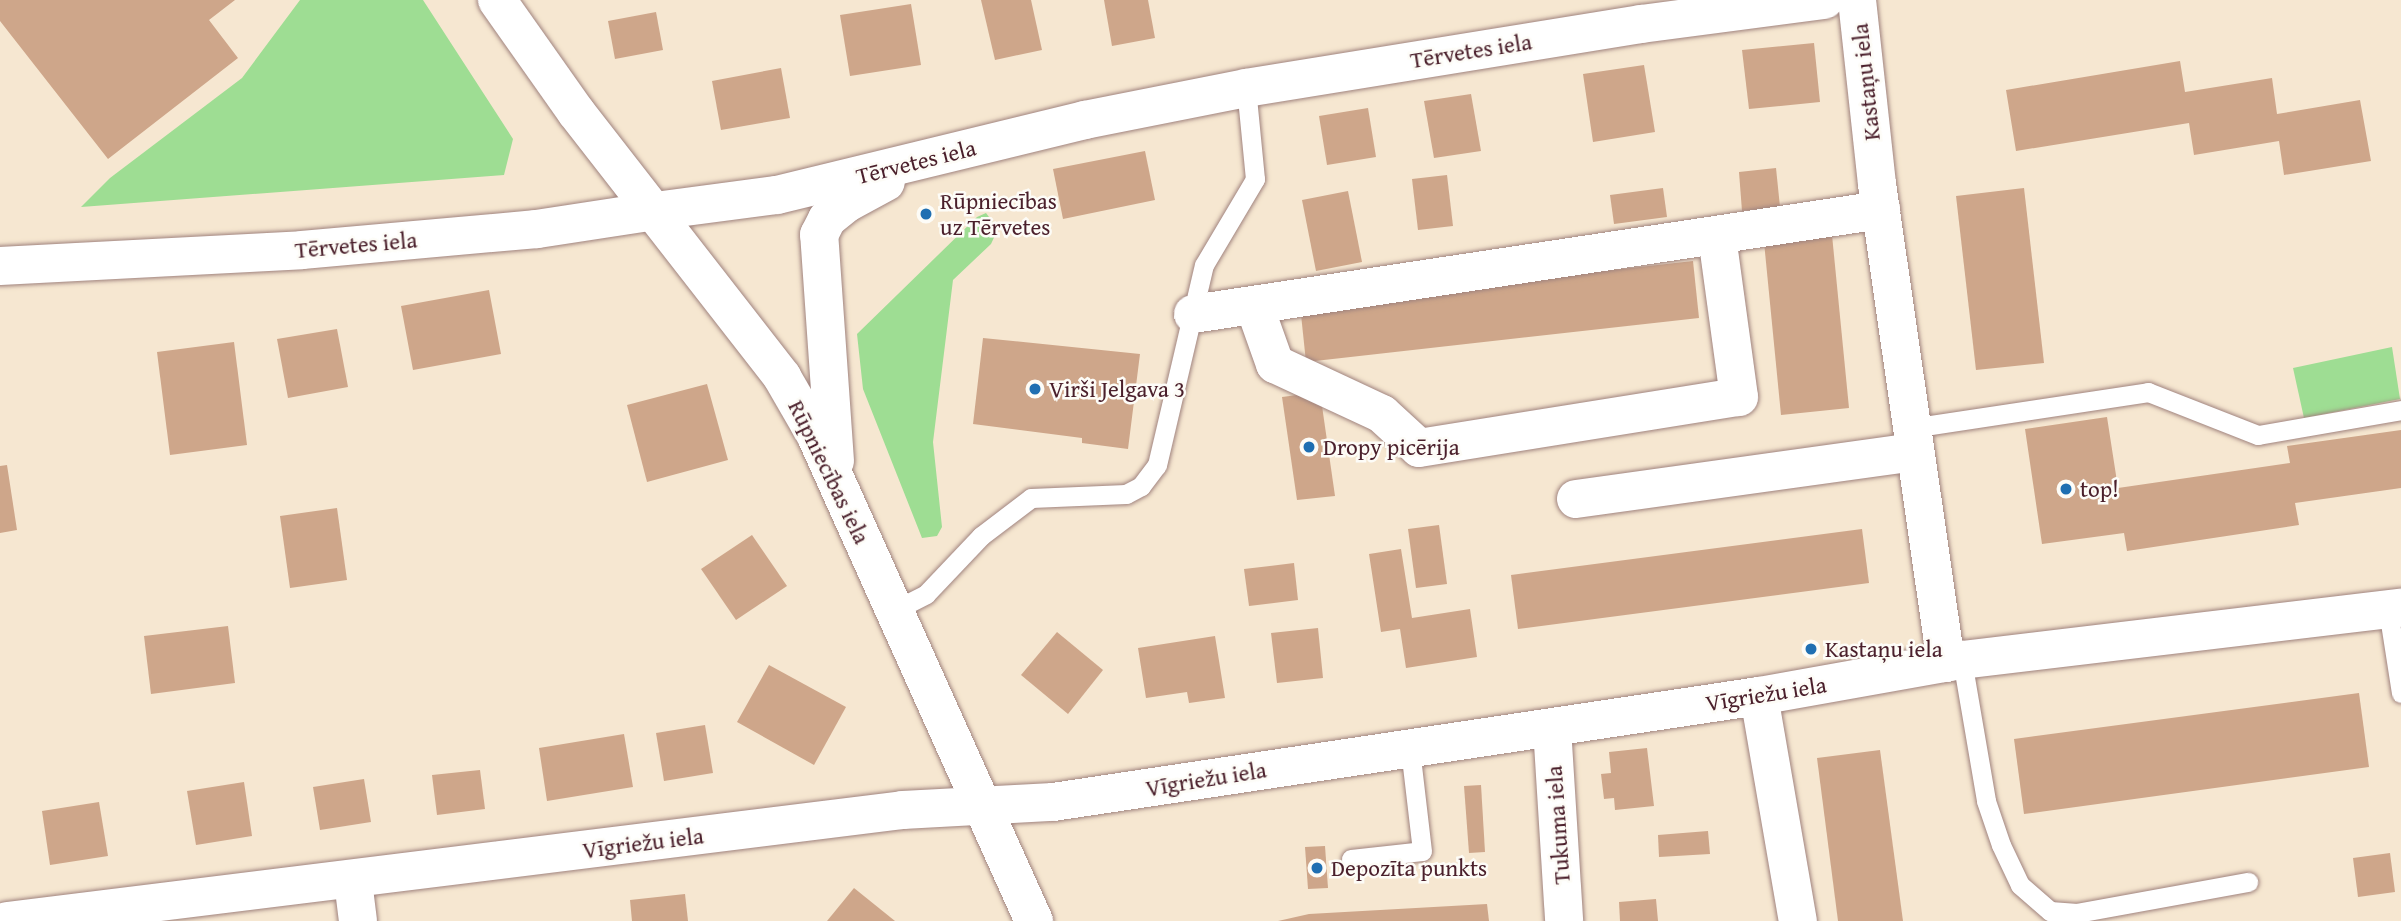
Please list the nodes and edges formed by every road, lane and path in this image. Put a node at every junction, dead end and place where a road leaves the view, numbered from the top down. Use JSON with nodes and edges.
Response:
{"nodes":[{"id":1,"x":498,"y":0,"type":"edge"},
{"id":2,"x":1824,"y":0,"type":"edge"},
{"id":3,"x":1857,"y":0,"type":"edge"},
{"id":4,"x":1639,"y":12,"type":"edge"},
{"id":5,"x":1246,"y":88,"type":"junction"},
{"id":6,"x":908,"y":164,"type":"junction"},
{"id":7,"x":1881,"y":210,"type":"junction"},
{"id":8,"x":655,"y":212,"type":"junction"},
{"id":9,"x":1717,"y":236,"type":"junction"},
{"id":10,"x":0,"y":266,"type":"edge"},
{"id":11,"x":1254,"y":305,"type":"junction"},
{"id":12,"x":1193,"y":314,"type":"junction"},
{"id":13,"x":2401,"y":410,"type":"edge"},
{"id":14,"x":1912,"y":440,"type":"junction"},
{"id":15,"x":835,"y":477,"type":"junction"},
{"id":16,"x":1576,"y":499,"type":"dead end"},
{"id":17,"x":2394,"y":609,"type":"edge"},
{"id":18,"x":893,"y":611,"type":"junction"},
{"id":19,"x":1954,"y":662,"type":"junction"},
{"id":20,"x":2401,"y":693,"type":"edge"},
{"id":21,"x":1759,"y":696,"type":"junction"},
{"id":22,"x":1552,"y":728,"type":"junction"},
{"id":23,"x":1410,"y":749,"type":"junction"},
{"id":24,"x":983,"y":808,"type":"junction"},
{"id":25,"x":1351,"y":859,"type":"dead end"},
{"id":26,"x":353,"y":881,"type":"junction"},
{"id":27,"x":2248,"y":882,"type":"dead end"},
{"id":28,"x":7,"y":921,"type":"edge"},
{"id":29,"x":358,"y":921,"type":"edge"},
{"id":30,"x":1034,"y":921,"type":"edge"},
{"id":31,"x":1564,"y":921,"type":"edge"},
{"id":32,"x":1798,"y":921,"type":"edge"}],
"edges":[{"from":1,"to":8,"type":"street","name":"Rūpniecības iela"},
{"from":2,"to":4,"type":"street","name":"Tērvetes iela"},
{"from":3,"to":7,"type":"street","name":"Kastaņu iela"},
{"from":4,"to":5,"type":"street","name":"Tērvetes iela"},
{"from":5,"to":6,"type":"street","name":"Tērvetes iela"},
{"from":5,"to":12,"type":"lane"},
{"from":6,"to":8,"type":"street","name":"Tērvetes iela"},
{"from":6,"to":15,"type":"street"},
{"from":7,"to":9,"type":"street"},
{"from":7,"to":14,"type":"street","name":"Kastaņu iela"},
{"from":8,"to":10,"type":"street","name":"Tērvetes iela"},
{"from":8,"to":15,"type":"street","name":"Rūpniecības iela"},
{"from":9,"to":11,"type":"street"},
{"from":9,"to":11,"type":"street"},
{"from":11,"to":12,"type":"street"},
{"from":12,"to":18,"type":"lane"},
{"from":13,"to":14,"type":"lane"},
{"from":14,"to":16,"type":"street"},
{"from":14,"to":19,"type":"street","name":"Kastaņu iela"},
{"from":15,"to":18,"type":"street","name":"Rūpniecības iela"},
{"from":17,"to":19,"type":"street","name":"Vīgriežu iela"},
{"from":17,"to":20,"type":"lane"},
{"from":18,"to":24,"type":"street","name":"Rūpniecības iela"},
{"from":19,"to":21,"type":"street","name":"Vīgriežu iela"},
{"from":19,"to":27,"type":"lane"},
{"from":21,"to":22,"type":"street","name":"Vīgriežu iela"},
{"from":21,"to":32,"type":"street"},
{"from":22,"to":23,"type":"street","name":"Vīgriežu iela"},
{"from":22,"to":31,"type":"street","name":"Tukuma iela"},
{"from":23,"to":24,"type":"street","name":"Vīgriežu iela"},
{"from":23,"to":25,"type":"lane"},
{"from":24,"to":26,"type":"street","name":"Vīgriežu iela"},
{"from":24,"to":30,"type":"street","name":"Rūpniecības iela"},
{"from":26,"to":28,"type":"street","name":"Vīgriežu iela"},
{"from":26,"to":29,"type":"street"}]}
